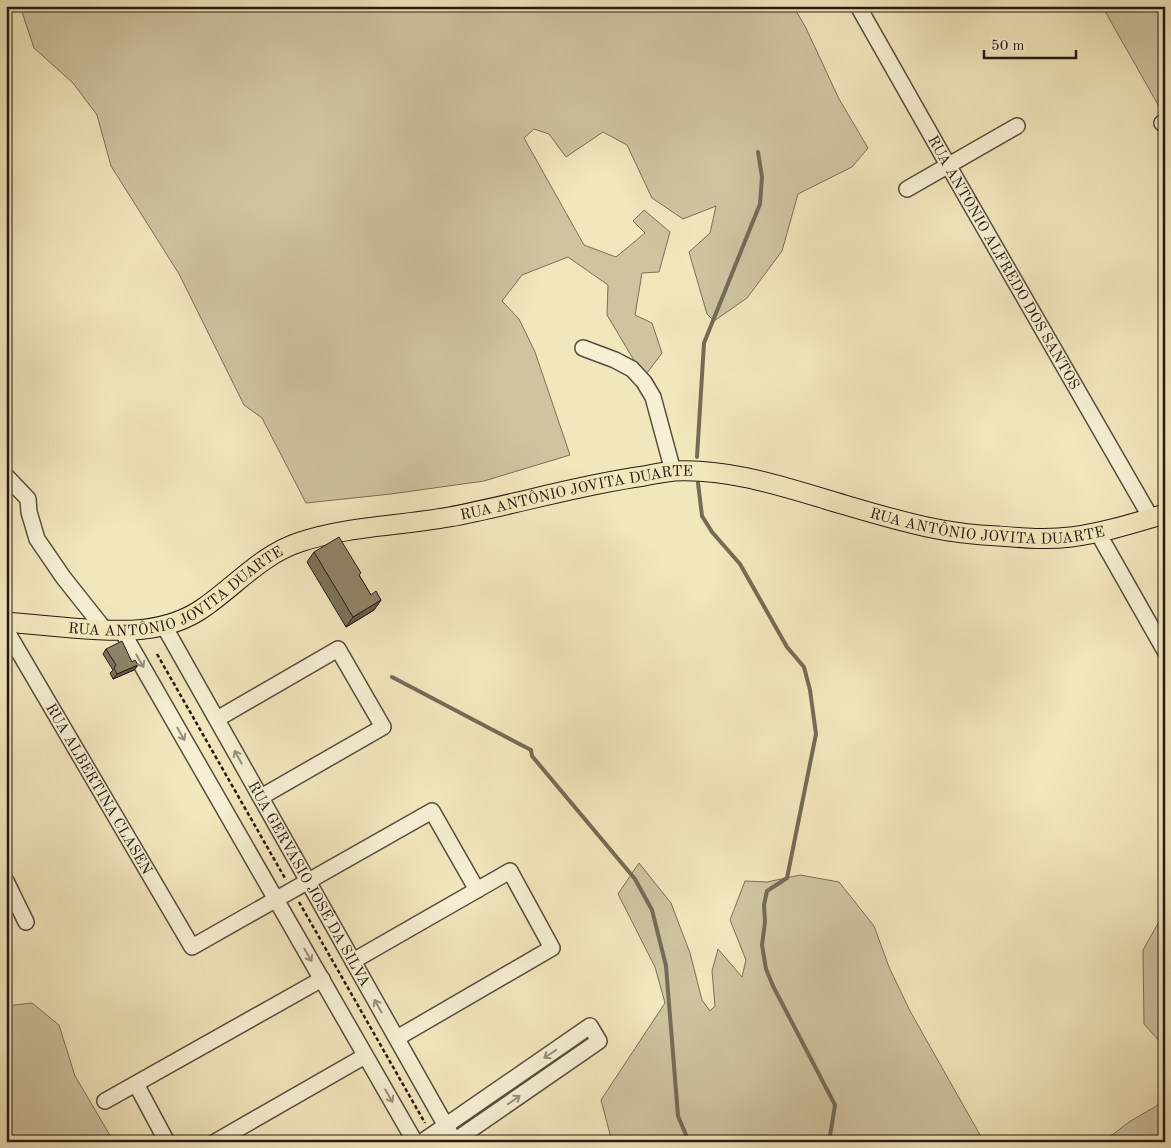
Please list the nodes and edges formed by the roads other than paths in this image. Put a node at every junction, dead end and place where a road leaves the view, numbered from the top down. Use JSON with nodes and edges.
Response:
{"nodes":[{"id":1,"x":858,"y":6,"type":"edge"},
{"id":2,"x":1017,"y":126,"type":"dead end"},
{"id":3,"x":948,"y":165,"type":"junction"},
{"id":4,"x":907,"y":189,"type":"dead end"},
{"id":5,"x":583,"y":348,"type":"dead end"},
{"id":6,"x":672,"y":471,"type":"junction"},
{"id":7,"x":6,"y":476,"type":"edge"},
{"id":8,"x":1158,"y":516,"type":"edge"},
{"id":9,"x":1098,"y":532,"type":"junction"},
{"id":10,"x":6,"y":622,"type":"edge"},
{"id":11,"x":164,"y":626,"type":"junction"},
{"id":12,"x":6,"y":630,"type":"edge"},
{"id":13,"x":114,"y":631,"type":"junction"},
{"id":14,"x":1165,"y":651,"type":"edge"},
{"id":15,"x":217,"y":719,"type":"junction"},
{"id":16,"x":261,"y":798,"type":"junction"},
{"id":17,"x":6,"y":881,"type":"edge"},
{"id":18,"x":308,"y":881,"type":"junction"},
{"id":19,"x":477,"y":890,"type":"junction"},
{"id":20,"x":276,"y":899,"type":"junction"},
{"id":21,"x":26,"y":922,"type":"dead end"},
{"id":22,"x":353,"y":961,"type":"junction"},
{"id":23,"x":322,"y":979,"type":"junction"},
{"id":24,"x":396,"y":1038,"type":"junction"},
{"id":25,"x":365,"y":1056,"type":"junction"},
{"id":26,"x":136,"y":1084,"type":"junction"},
{"id":27,"x":105,"y":1101,"type":"dead end"},
{"id":28,"x":446,"y":1125,"type":"junction"},
{"id":29,"x":454,"y":1141,"type":"edge"},
{"id":30,"x":167,"y":1142,"type":"edge"},
{"id":31,"x":215,"y":1142,"type":"edge"},
{"id":32,"x":414,"y":1142,"type":"edge"},
{"id":33,"x":422,"y":1142,"type":"edge"}],
"edges":[{"from":1,"to":3,"type":"street","name":"RUA ANTÔNIO ALFREDO DOS SANTOS"},
{"from":2,"to":3,"type":"street"},
{"from":3,"to":4,"type":"street"},
{"from":3,"to":8,"type":"street","name":"RUA ANTÔNIO ALFREDO DOS SANTOS"},
{"from":5,"to":6,"type":"street"},
{"from":6,"to":9,"type":"main road","name":"RUA ANTÔNIO JOVITA DUARTE"},
{"from":6,"to":11,"type":"main road","name":"RUA ANTÔNIO JOVITA DUARTE"},
{"from":7,"to":13,"type":"street"},
{"from":8,"to":9,"type":"main road","name":"RUA ANTÔNIO JOVITA DUARTE"},
{"from":9,"to":14,"type":"street"},
{"from":10,"to":13,"type":"main road","name":"RUA ANTÔNIO JOVITA DUARTE"},
{"from":11,"to":13,"type":"main road","name":"RUA ANTÔNIO JOVITA DUARTE"},
{"from":11,"to":15,"type":"street","name":"RUA GERVÁSIO JOSÉ DA SILVA"},
{"from":12,"to":20,"type":"street","name":"RUA ALBERTINA CLASEN"},
{"from":13,"to":20,"type":"street","one_way":true},
{"from":16,"to":15,"type":"street","name":"RUA GERVÁSIO JOSÉ DA SILVA","one_way":true},
{"from":15,"to":16,"type":"street"},
{"from":16,"to":18,"type":"street","name":"RUA GERVÁSIO JOSÉ DA SILVA"},
{"from":17,"to":21,"type":"street"},
{"from":18,"to":19,"type":"street"},
{"from":18,"to":20,"type":"street"},
{"from":18,"to":22,"type":"street","name":"RUA GERVÁSIO JOSÉ DA SILVA"},
{"from":19,"to":22,"type":"street"},
{"from":19,"to":24,"type":"street"},
{"from":20,"to":23,"type":"street","one_way":true},
{"from":24,"to":22,"type":"street","name":"RUA GERVÁSIO JOSÉ DA SILVA","one_way":true},
{"from":23,"to":25,"type":"street"},
{"from":23,"to":26,"type":"street"},
{"from":24,"to":28,"type":"street","name":"RUA GERVÁSIO JOSÉ DA SILVA"},
{"from":25,"to":31,"type":"street"},
{"from":25,"to":32,"type":"street","one_way":true},
{"from":26,"to":27,"type":"street"},
{"from":26,"to":30,"type":"street"},
{"from":28,"to":29,"type":"street","name":"RUA GERVÁSIO JOSÉ DA SILVA"},
{"from":29,"to":28,"type":"street","one_way":true},
{"from":28,"to":33,"type":"street"}]}
